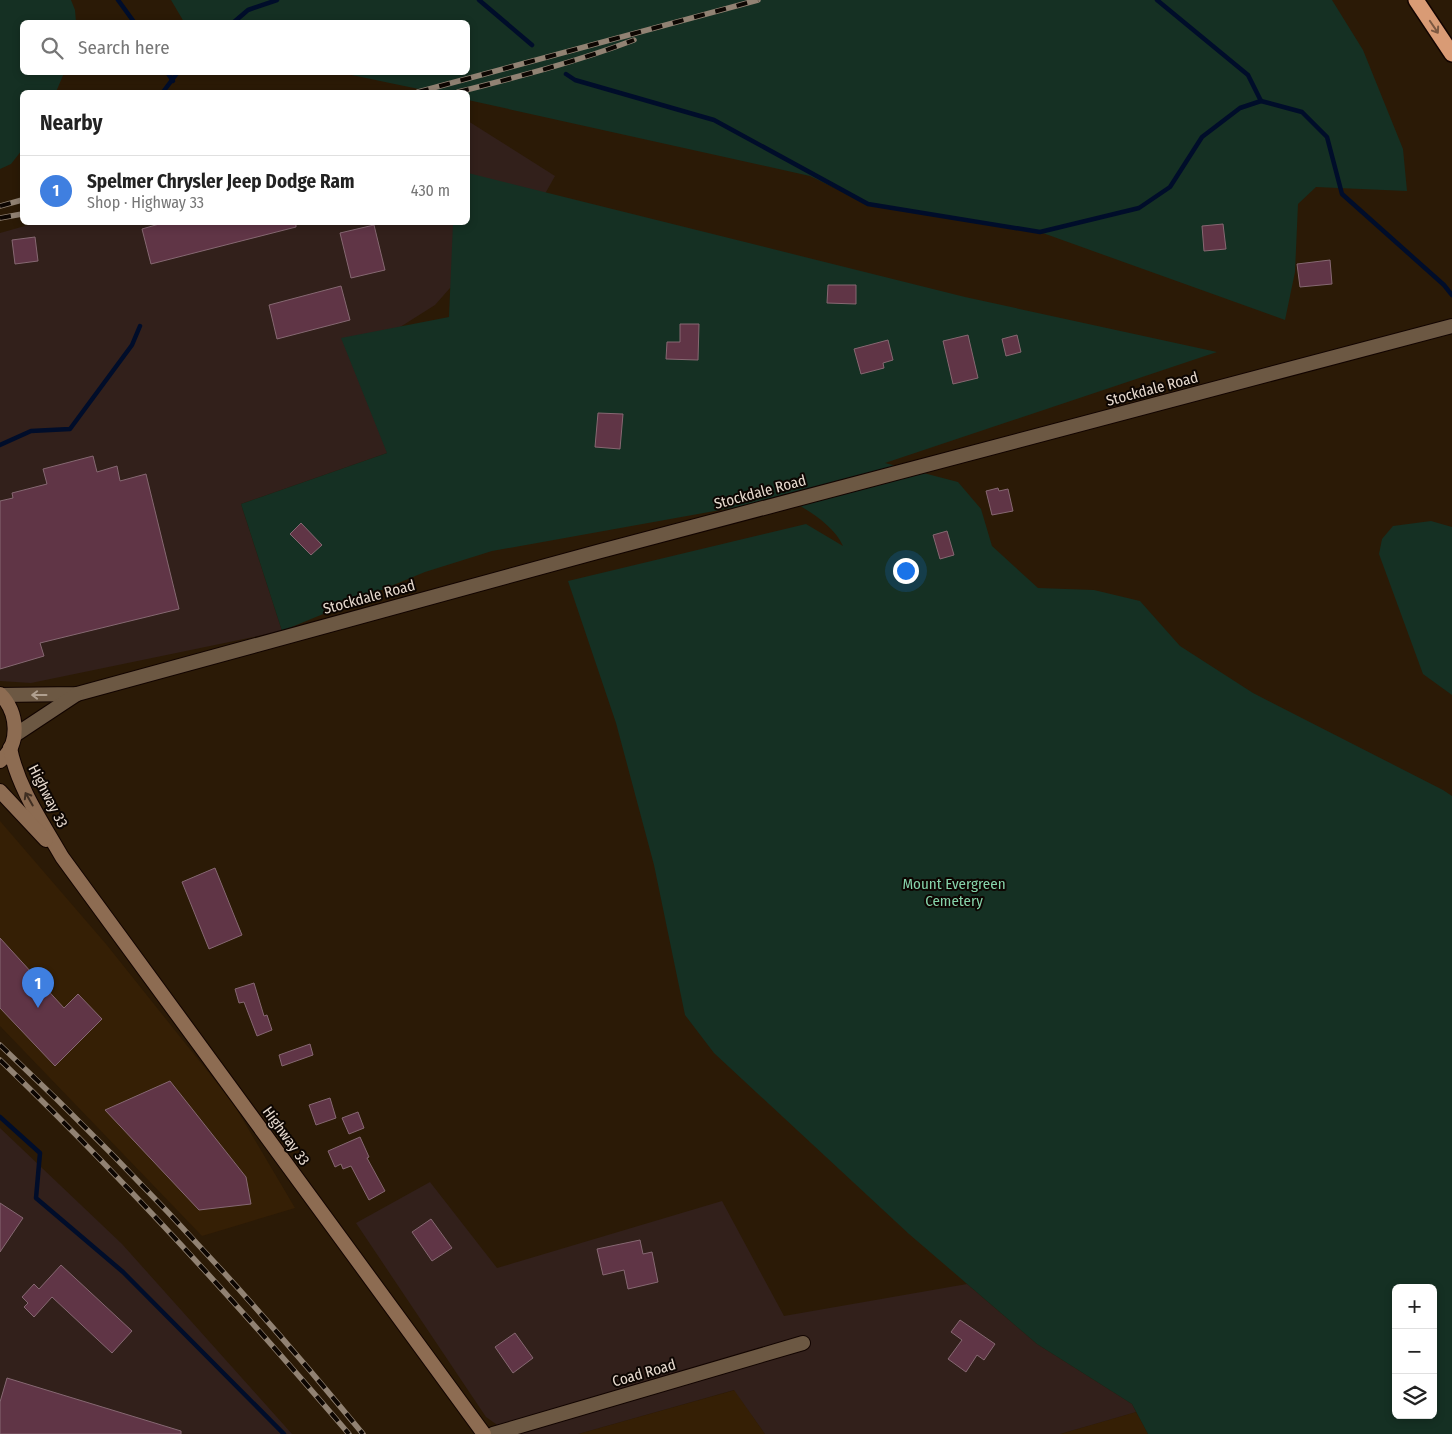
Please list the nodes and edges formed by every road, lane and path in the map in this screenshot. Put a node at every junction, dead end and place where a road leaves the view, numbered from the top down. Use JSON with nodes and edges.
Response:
{"nodes":[{"id":1,"x":1416,"y":0,"type":"edge"},
{"id":2,"x":1452,"y":54,"type":"edge"},
{"id":3,"x":1452,"y":326,"type":"edge"},
{"id":4,"x":0,"y":694,"type":"edge"},
{"id":5,"x":78,"y":694,"type":"junction"},
{"id":6,"x":12,"y":742,"type":"junction"},
{"id":7,"x":0,"y":760,"type":"edge"},
{"id":8,"x":0,"y":791,"type":"edge"},
{"id":9,"x":62,"y":857,"type":"junction"},
{"id":10,"x":803,"y":1343,"type":"dead end"},
{"id":11,"x":484,"y":1434,"type":"edge"},
{"id":12,"x":493,"y":1434,"type":"edge"}],
"edges":[{"from":1,"to":2,"type":"highway","one_way":true},
{"from":3,"to":5,"type":"street","name":"Stockdale Road"},
{"from":5,"to":4,"type":"street","name":"Stockdale Road","one_way":true},
{"from":4,"to":6,"type":"main road","name":"Highway 33"},
{"from":5,"to":6,"type":"street","name":"Stockdale Road"},
{"from":6,"to":7,"type":"main road"},
{"from":9,"to":6,"type":"main road","name":"Highway 33","one_way":true},
{"from":8,"to":9,"type":"main road","name":"Highway 33"},
{"from":9,"to":11,"type":"main road","name":"Highway 33"},
{"from":10,"to":12,"type":"street","name":"Coad Road"}]}
